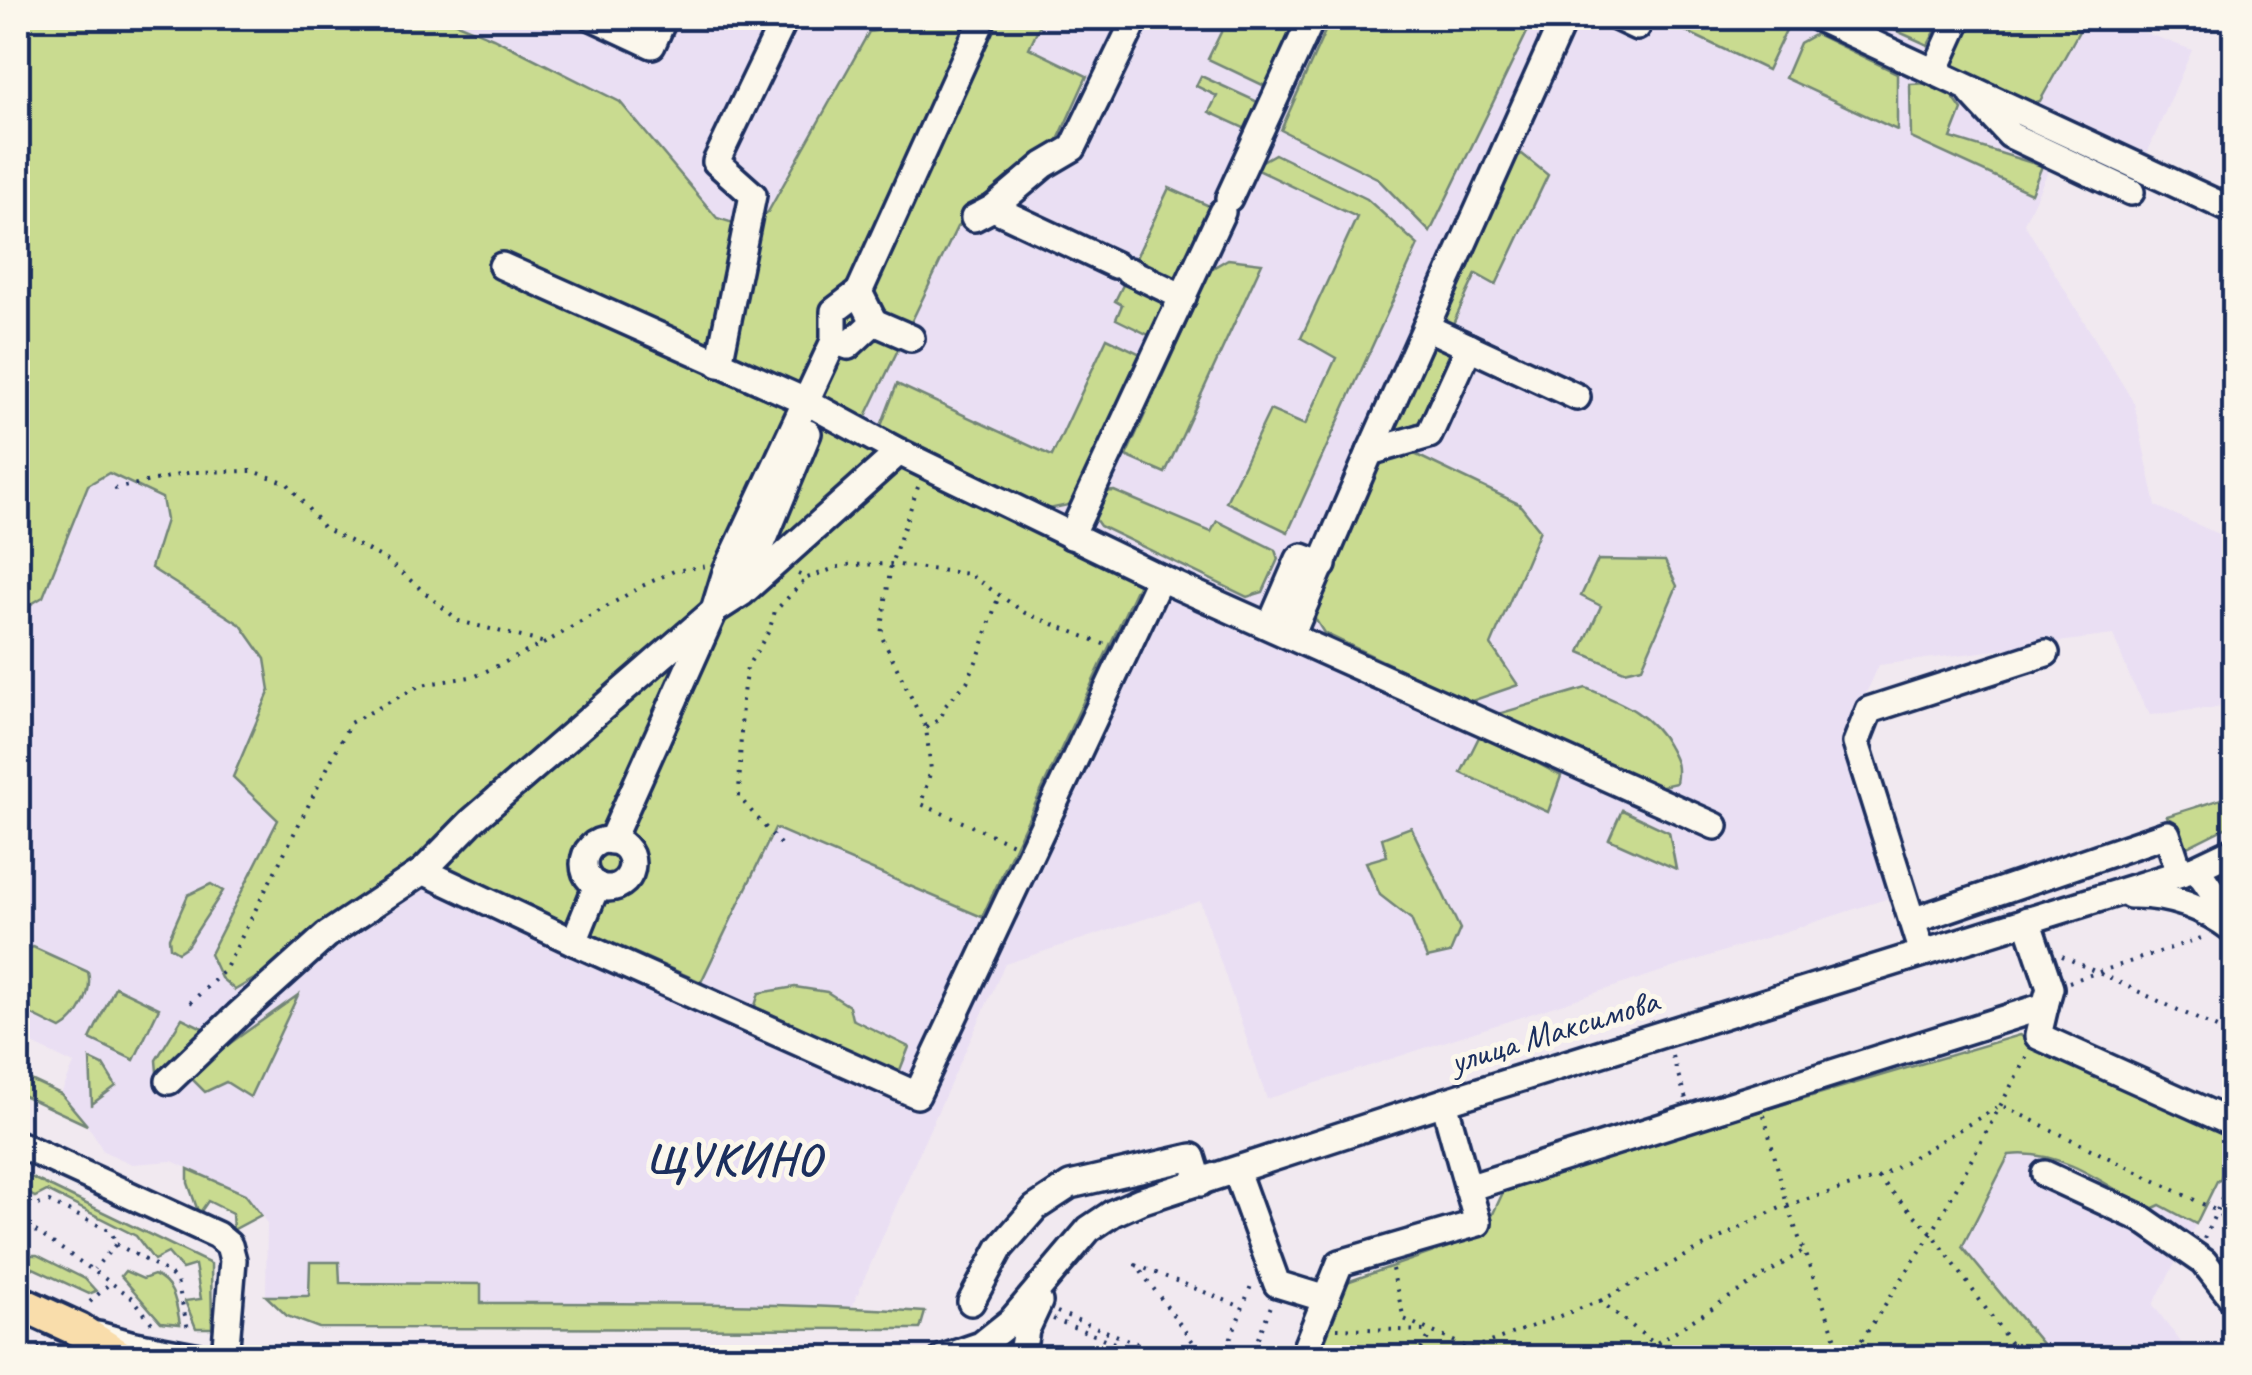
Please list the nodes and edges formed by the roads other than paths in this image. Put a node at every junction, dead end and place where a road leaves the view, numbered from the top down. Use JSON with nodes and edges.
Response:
{"nodes":[{"id":1,"x":594,"y":18,"type":"edge"},
{"id":2,"x":664,"y":18,"type":"edge"},
{"id":3,"x":784,"y":18,"type":"edge"},
{"id":4,"x":983,"y":18,"type":"edge"},
{"id":5,"x":1136,"y":18,"type":"edge"},
{"id":6,"x":1312,"y":18,"type":"edge"},
{"id":7,"x":1564,"y":18,"type":"edge"},
{"id":8,"x":1818,"y":18,"type":"edge"},
{"id":9,"x":1959,"y":18,"type":"edge"},
{"id":10,"x":1935,"y":71,"type":"junction"},
{"id":11,"x":1962,"y":84,"type":"junction"},
{"id":12,"x":2091,"y":144,"type":"junction"},
{"id":13,"x":2080,"y":168,"type":"junction"},
{"id":14,"x":2130,"y":192,"type":"dead end"},
{"id":15,"x":2234,"y":211,"type":"edge"},
{"id":16,"x":502,"y":266,"type":"dead end"},
{"id":17,"x":859,"y":292,"type":"junction"},
{"id":18,"x":1182,"y":296,"type":"junction"},
{"id":19,"x":874,"y":322,"type":"junction"},
{"id":20,"x":1426,"y":327,"type":"junction"},
{"id":21,"x":911,"y":338,"type":"dead end"},
{"id":22,"x":841,"y":344,"type":"junction"},
{"id":23,"x":1469,"y":347,"type":"junction"},
{"id":24,"x":719,"y":364,"type":"junction"},
{"id":25,"x":1577,"y":397,"type":"dead end"},
{"id":26,"x":811,"y":405,"type":"junction"},
{"id":27,"x":899,"y":452,"type":"junction"},
{"id":28,"x":1370,"y":452,"type":"junction"},
{"id":29,"x":1071,"y":536,"type":"junction"},
{"id":30,"x":1160,"y":578,"type":"junction"},
{"id":31,"x":742,"y":594,"type":"junction"},
{"id":32,"x":714,"y":612,"type":"junction"},
{"id":33,"x":1280,"y":631,"type":"junction"},
{"id":34,"x":2046,"y":653,"type":"dead end"},
{"id":35,"x":1715,"y":826,"type":"dead end"},
{"id":36,"x":617,"y":844,"type":"junction"},
{"id":37,"x":2234,"y":850,"type":"edge"},
{"id":38,"x":2234,"y":870,"type":"edge"},
{"id":39,"x":423,"y":871,"type":"junction"},
{"id":40,"x":2187,"y":871,"type":"junction"},
{"id":41,"x":2234,"y":890,"type":"edge"},
{"id":42,"x":2105,"y":896,"type":"junction"},
{"id":43,"x":1912,"y":921,"type":"junction"},
{"id":44,"x":2232,"y":926,"type":"edge"},
{"id":45,"x":2031,"y":931,"type":"junction"},
{"id":46,"x":574,"y":942,"type":"junction"},
{"id":47,"x":1922,"y":953,"type":"junction"},
{"id":48,"x":2047,"y":997,"type":"junction"},
{"id":49,"x":169,"y":1080,"type":"dead end"},
{"id":50,"x":1444,"y":1102,"type":"junction"},
{"id":51,"x":2234,"y":1124,"type":"edge"},
{"id":52,"x":18,"y":1144,"type":"edge"},
{"id":53,"x":1236,"y":1171,"type":"junction"},
{"id":54,"x":2045,"y":1174,"type":"dead end"},
{"id":55,"x":1200,"y":1182,"type":"junction"},
{"id":56,"x":1468,"y":1188,"type":"junction"},
{"id":57,"x":1049,"y":1279,"type":"junction"},
{"id":58,"x":1326,"y":1299,"type":"junction"},
{"id":59,"x":2234,"y":1300,"type":"edge"},
{"id":60,"x":18,"y":1302,"type":"edge"},
{"id":61,"x":971,"y":1302,"type":"dead end"},
{"id":62,"x":84,"y":1316,"type":"junction"},
{"id":63,"x":984,"y":1351,"type":"edge"},
{"id":64,"x":122,"y":1358,"type":"edge"},
{"id":65,"x":206,"y":1358,"type":"edge"},
{"id":66,"x":226,"y":1358,"type":"edge"},
{"id":67,"x":943,"y":1358,"type":"edge"},
{"id":68,"x":1021,"y":1358,"type":"edge"},
{"id":69,"x":1302,"y":1358,"type":"edge"}],
"edges":[{"from":1,"to":2,"type":"street"},
{"from":3,"to":24,"type":"street"},
{"from":4,"to":17,"type":"street"},
{"from":5,"to":18,"type":"street"},
{"from":6,"to":18,"type":"street"},
{"from":7,"to":20,"type":"street"},
{"from":8,"to":10,"type":"street"},
{"from":9,"to":10,"type":"street"},
{"from":10,"to":11,"type":"street"},
{"from":11,"to":12,"type":"street"},
{"from":11,"to":13,"type":"street"},
{"from":12,"to":13,"type":"street"},
{"from":12,"to":15,"type":"street"},
{"from":13,"to":14,"type":"street"},
{"from":16,"to":24,"type":"street"},
{"from":17,"to":19,"type":"street"},
{"from":17,"to":22,"type":"street"},
{"from":18,"to":29,"type":"street"},
{"from":19,"to":21,"type":"street"},
{"from":19,"to":22,"type":"street"},
{"from":20,"to":23,"type":"street"},
{"from":20,"to":28,"type":"street"},
{"from":22,"to":26,"type":"street"},
{"from":23,"to":25,"type":"street"},
{"from":23,"to":28,"type":"street"},
{"from":24,"to":26,"type":"street"},
{"from":26,"to":27,"type":"street"},
{"from":26,"to":31,"type":"street"},
{"from":26,"to":32,"type":"street"},
{"from":27,"to":29,"type":"street"},
{"from":27,"to":31,"type":"street"},
{"from":28,"to":33,"type":"street"},
{"from":29,"to":30,"type":"street"},
{"from":30,"to":33,"type":"street"},
{"from":30,"to":46,"type":"street"},
{"from":31,"to":32,"type":"street"},
{"from":31,"to":36,"type":"street"},
{"from":32,"to":36,"type":"street"},
{"from":32,"to":39,"type":"street"},
{"from":33,"to":35,"type":"street"},
{"from":34,"to":43,"type":"street"},
{"from":36,"to":46,"type":"street"},
{"from":37,"to":40,"type":"street","name":"улица Максимова"},
{"from":38,"to":41,"type":"street"},
{"from":39,"to":46,"type":"street"},
{"from":39,"to":49,"type":"street"},
{"from":40,"to":42,"type":"street","name":"улица Максимова"},
{"from":40,"to":43,"type":"street"},
{"from":40,"to":44,"type":"street"},
{"from":42,"to":44,"type":"street"},
{"from":42,"to":45,"type":"street","name":"улица Максимова"},
{"from":43,"to":47,"type":"street"},
{"from":45,"to":47,"type":"street","name":"улица Максимова"},
{"from":45,"to":48,"type":"street"},
{"from":47,"to":50,"type":"street","name":"улица Максимова"},
{"from":48,"to":51,"type":"street"},
{"from":48,"to":56,"type":"street"},
{"from":50,"to":53,"type":"street","name":"улица Максимова"},
{"from":50,"to":56,"type":"street"},
{"from":52,"to":66,"type":"street"},
{"from":53,"to":55,"type":"street","name":"улица Максимова"},
{"from":53,"to":58,"type":"street"},
{"from":54,"to":59,"type":"street"},
{"from":55,"to":57,"type":"street","name":"улица Максимова"},
{"from":55,"to":61,"type":"street"},
{"from":56,"to":58,"type":"street"},
{"from":57,"to":63,"type":"street","name":"улица Максимова"},
{"from":57,"to":68,"type":"street"},
{"from":58,"to":69,"type":"street"},
{"from":60,"to":62,"type":"main road"},
{"from":62,"to":64,"type":"main road"},
{"from":62,"to":65,"type":"street"},
{"from":63,"to":67,"type":"street","name":"улица Максимова"}]}
